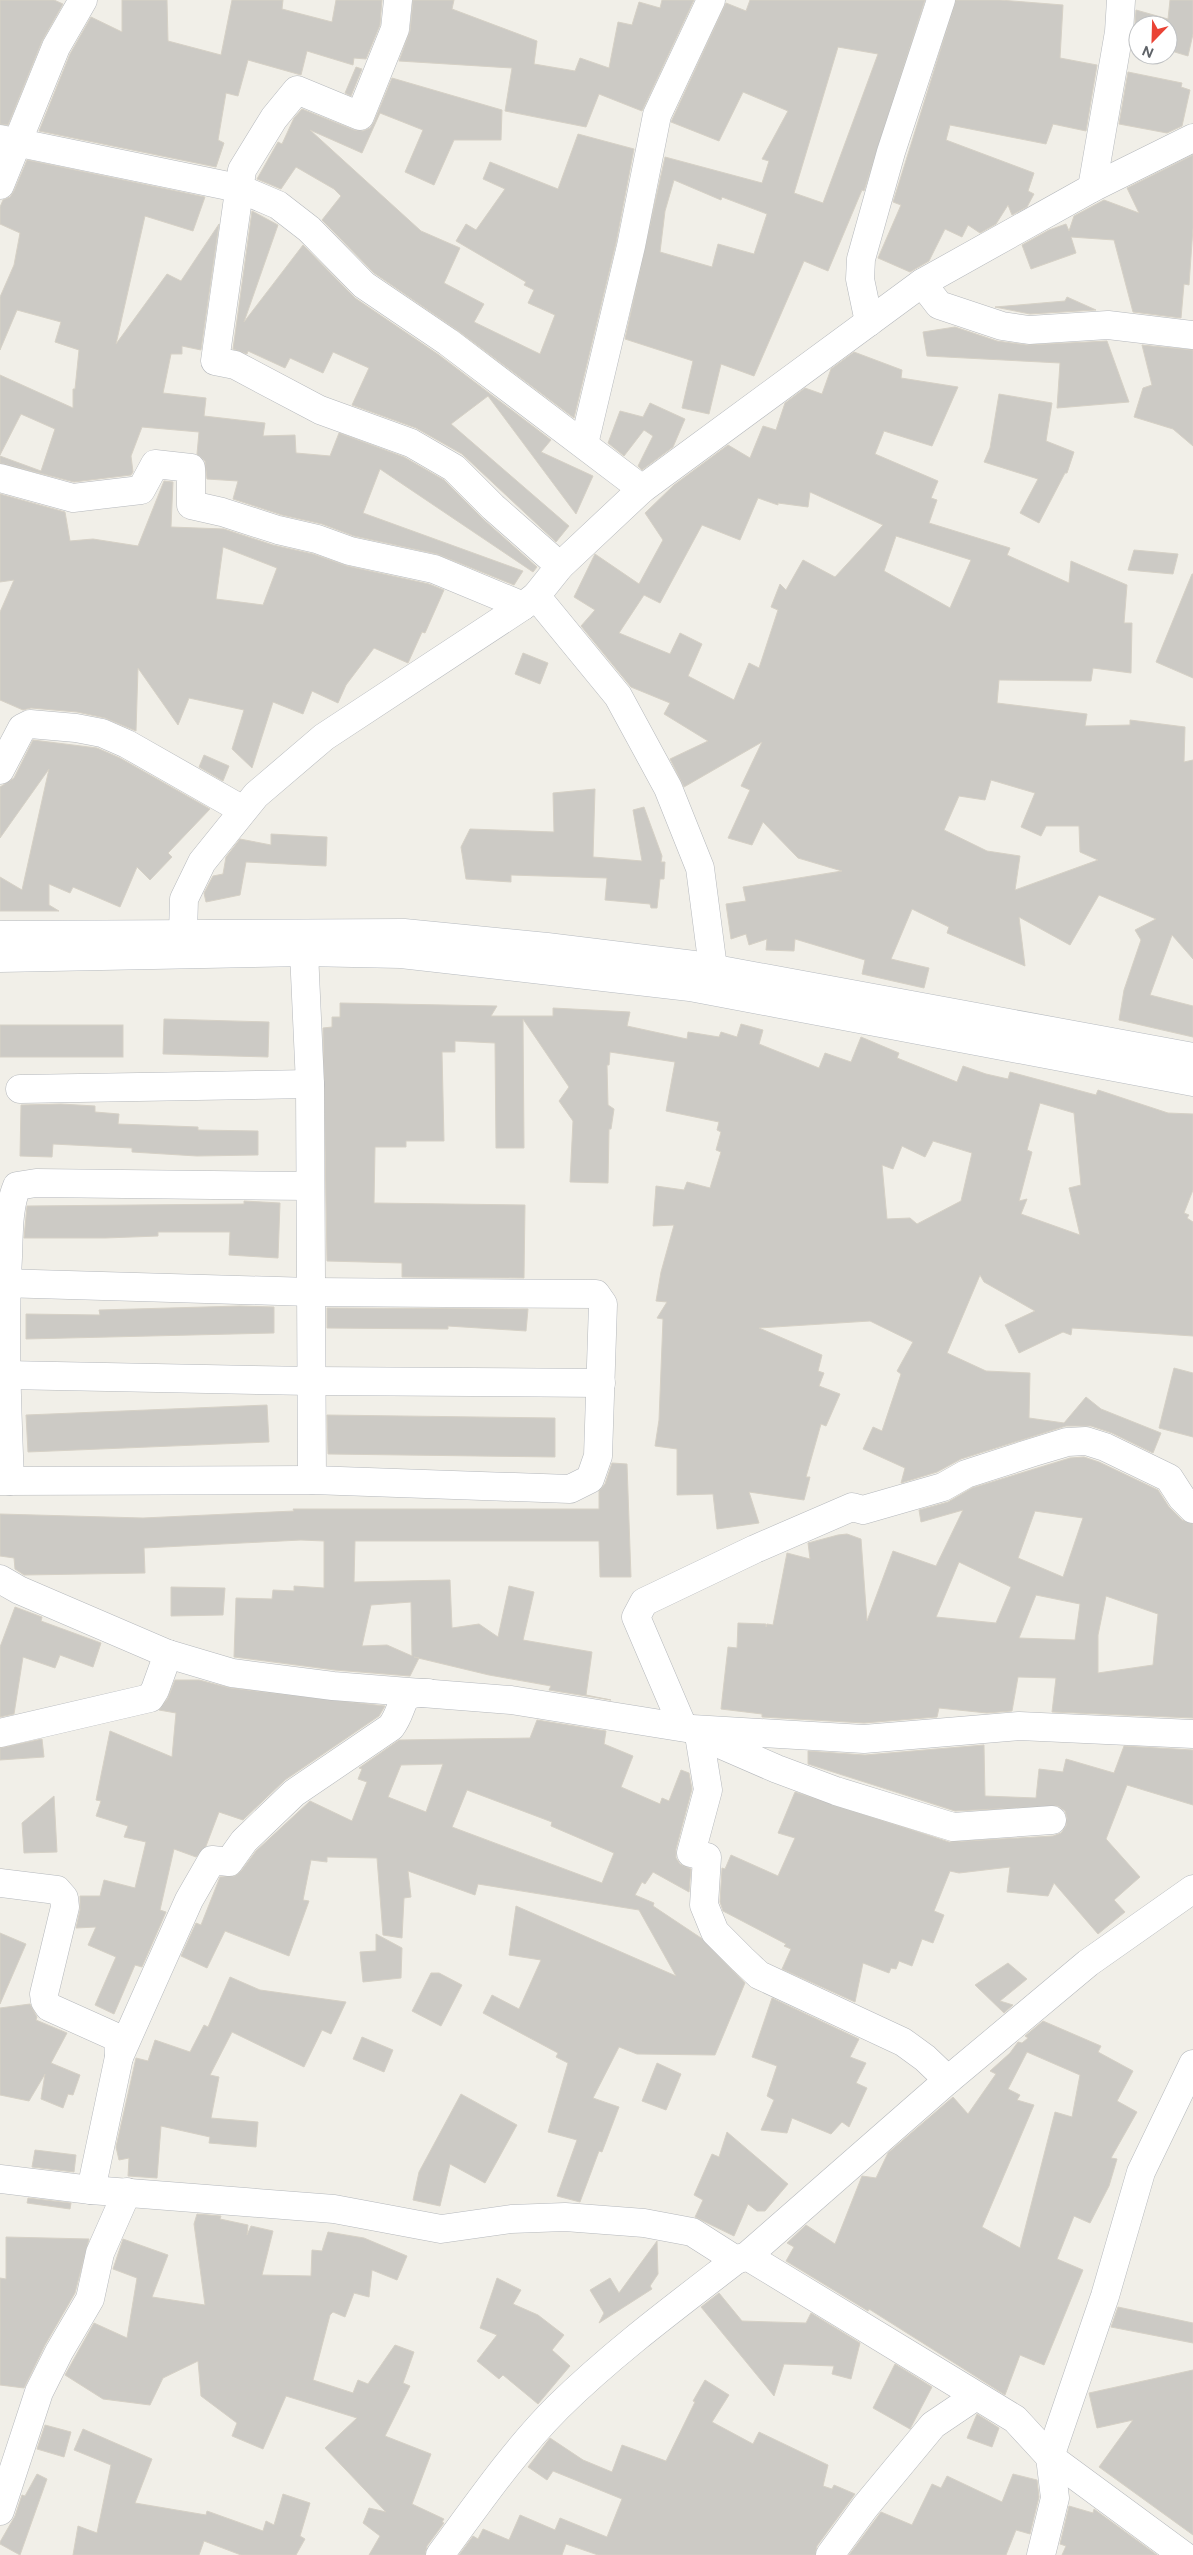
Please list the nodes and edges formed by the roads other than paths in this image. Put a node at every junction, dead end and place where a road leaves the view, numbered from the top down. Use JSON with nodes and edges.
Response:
{"nodes":[{"id":1,"x":83,"y":0,"type":"edge"},
{"id":2,"x":398,"y":0,"type":"edge"},
{"id":3,"x":711,"y":0,"type":"edge"},
{"id":4,"x":941,"y":0,"type":"edge"},
{"id":5,"x":1121,"y":0,"type":"edge"},
{"id":6,"x":1193,"y":138,"type":"edge"},
{"id":7,"x":9,"y":140,"type":"edge"},
{"id":8,"x":0,"y":185,"type":"edge"},
{"id":9,"x":238,"y":188,"type":"junction"},
{"id":10,"x":1092,"y":188,"type":"junction"},
{"id":11,"x":922,"y":283,"type":"junction"},
{"id":12,"x":868,"y":322,"type":"junction"},
{"id":13,"x":1193,"y":335,"type":"edge"},
{"id":14,"x":584,"y":444,"type":"junction"},
{"id":15,"x":0,"y":478,"type":"edge"},
{"id":16,"x":642,"y":489,"type":"junction"},
{"id":17,"x":560,"y":566,"type":"junction"},
{"id":18,"x":529,"y":601,"type":"junction"},
{"id":19,"x":0,"y":770,"type":"edge"},
{"id":20,"x":243,"y":810,"type":"junction"},
{"id":21,"x":184,"y":933,"type":"junction"},
{"id":22,"x":0,"y":935,"type":"edge"},
{"id":23,"x":304,"y":952,"type":"junction"},
{"id":24,"x":0,"y":958,"type":"edge"},
{"id":25,"x":713,"y":968,"type":"junction"},
{"id":26,"x":1193,"y":1057,"type":"edge"},
{"id":27,"x":1193,"y":1082,"type":"edge"},
{"id":28,"x":310,"y":1084,"type":"junction"},
{"id":29,"x":20,"y":1088,"type":"dead end"},
{"id":30,"x":310,"y":1186,"type":"junction"},
{"id":31,"x":3,"y":1283,"type":"edge"},
{"id":32,"x":311,"y":1292,"type":"junction"},
{"id":33,"x":6,"y":1375,"type":"junction"},
{"id":34,"x":312,"y":1381,"type":"junction"},
{"id":35,"x":601,"y":1383,"type":"junction"},
{"id":36,"x":312,"y":1480,"type":"junction"},
{"id":37,"x":5,"y":1481,"type":"edge"},
{"id":38,"x":1193,"y":1509,"type":"edge"},
{"id":39,"x":0,"y":1579,"type":"edge"},
{"id":40,"x":168,"y":1654,"type":"junction"},
{"id":41,"x":439,"y":1694,"type":"junction"},
{"id":42,"x":691,"y":1730,"type":"junction"},
{"id":43,"x":0,"y":1732,"type":"edge"},
{"id":44,"x":1193,"y":1734,"type":"edge"},
{"id":45,"x":1052,"y":1820,"type":"dead end"},
{"id":46,"x":0,"y":1883,"type":"edge"},
{"id":47,"x":1193,"y":1889,"type":"edge"},
{"id":48,"x":119,"y":2057,"type":"junction"},
{"id":49,"x":1193,"y":2064,"type":"edge"},
{"id":50,"x":948,"y":2080,"type":"junction"},
{"id":51,"x":0,"y":2179,"type":"edge"},
{"id":52,"x":91,"y":2190,"type":"junction"},
{"id":53,"x":127,"y":2192,"type":"junction"},
{"id":54,"x":741,"y":2258,"type":"junction"},
{"id":55,"x":976,"y":2396,"type":"junction"},
{"id":56,"x":1050,"y":2456,"type":"junction"},
{"id":57,"x":0,"y":2511,"type":"edge"},
{"id":58,"x":440,"y":2555,"type":"edge"},
{"id":59,"x":830,"y":2555,"type":"edge"},
{"id":60,"x":1042,"y":2555,"type":"edge"},
{"id":61,"x":1184,"y":2555,"type":"edge"}],
"edges":[{"from":1,"to":7,"type":"street"},
{"from":2,"to":9,"type":"street"},
{"from":3,"to":14,"type":"street"},
{"from":4,"to":12,"type":"street"},
{"from":5,"to":10,"type":"street"},
{"from":6,"to":10,"type":"street"},
{"from":7,"to":8,"type":"street"},
{"from":7,"to":9,"type":"street"},
{"from":9,"to":14,"type":"street"},
{"from":9,"to":17,"type":"street"},
{"from":10,"to":11,"type":"street"},
{"from":11,"to":12,"type":"street"},
{"from":11,"to":13,"type":"street"},
{"from":12,"to":16,"type":"street"},
{"from":14,"to":16,"type":"street"},
{"from":15,"to":18,"type":"street"},
{"from":16,"to":17,"type":"street"},
{"from":17,"to":18,"type":"street"},
{"from":18,"to":20,"type":"street"},
{"from":18,"to":25,"type":"street"},
{"from":19,"to":20,"type":"street"},
{"from":20,"to":21,"type":"street"},
{"from":21,"to":22,"type":"street"},
{"from":21,"to":25,"type":"street"},
{"from":23,"to":24,"type":"street"},
{"from":23,"to":27,"type":"street"},
{"from":23,"to":28,"type":"street"},
{"from":25,"to":26,"type":"street"},
{"from":28,"to":29,"type":"street"},
{"from":28,"to":30,"type":"street"},
{"from":30,"to":31,"type":"street"},
{"from":30,"to":32,"type":"street"},
{"from":31,"to":32,"type":"street"},
{"from":31,"to":33,"type":"street"},
{"from":32,"to":34,"type":"street"},
{"from":32,"to":35,"type":"street"},
{"from":33,"to":34,"type":"street"},
{"from":33,"to":37,"type":"street"},
{"from":34,"to":35,"type":"street"},
{"from":34,"to":36,"type":"street"},
{"from":35,"to":36,"type":"street"},
{"from":36,"to":37,"type":"street"},
{"from":38,"to":42,"type":"street"},
{"from":39,"to":40,"type":"street"},
{"from":40,"to":41,"type":"street"},
{"from":40,"to":43,"type":"street"},
{"from":41,"to":42,"type":"street"},
{"from":41,"to":48,"type":"street"},
{"from":42,"to":44,"type":"street"},
{"from":42,"to":45,"type":"street"},
{"from":42,"to":50,"type":"street"},
{"from":46,"to":48,"type":"street"},
{"from":47,"to":50,"type":"street"},
{"from":48,"to":52,"type":"street"},
{"from":49,"to":56,"type":"street"},
{"from":50,"to":54,"type":"street"},
{"from":51,"to":52,"type":"street"},
{"from":52,"to":53,"type":"street"},
{"from":53,"to":54,"type":"street"},
{"from":53,"to":57,"type":"street"},
{"from":54,"to":55,"type":"street"},
{"from":54,"to":58,"type":"street"},
{"from":55,"to":56,"type":"street"},
{"from":55,"to":59,"type":"street"},
{"from":56,"to":60,"type":"street"},
{"from":56,"to":61,"type":"street"}]}
